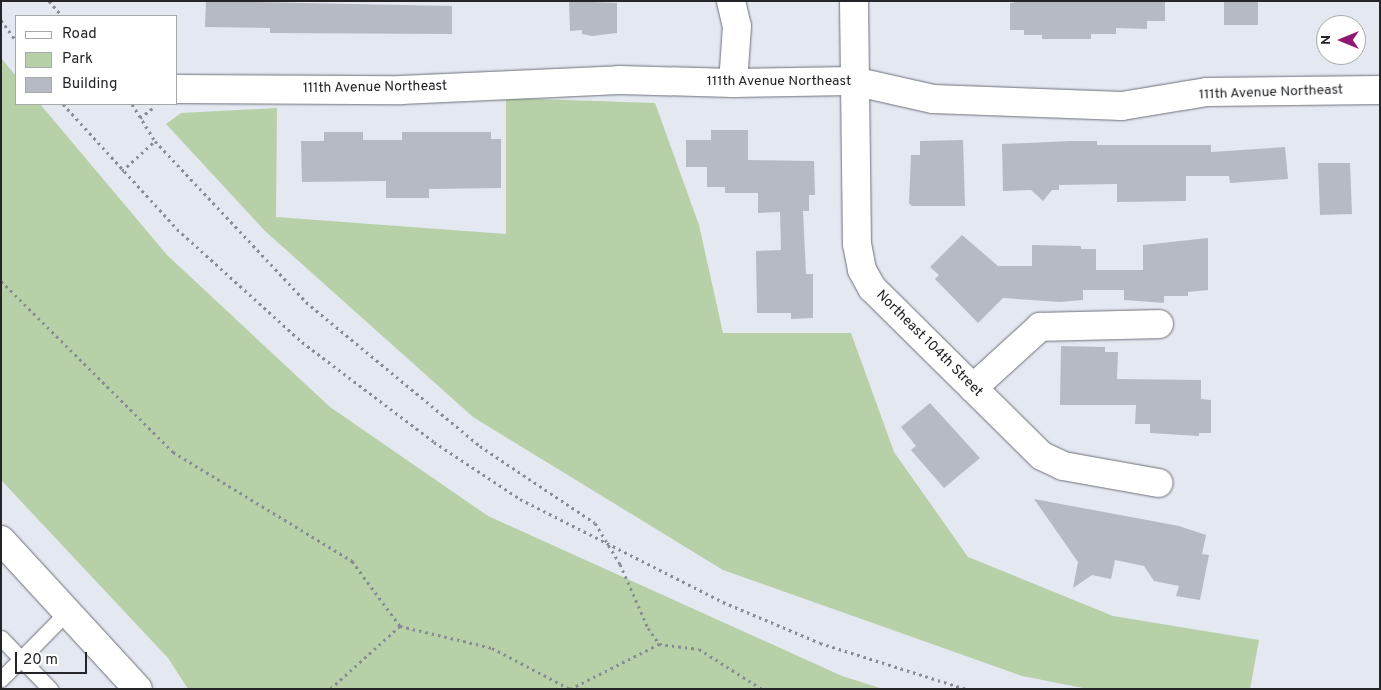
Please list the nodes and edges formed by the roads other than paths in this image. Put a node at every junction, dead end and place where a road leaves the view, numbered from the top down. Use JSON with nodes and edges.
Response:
{"nodes":[{"id":1,"x":731,"y":1,"type":"edge"},
{"id":2,"x":854,"y":1,"type":"edge"},
{"id":3,"x":853,"y":81,"type":"junction"},
{"id":4,"x":734,"y":83,"type":"junction"},
{"id":5,"x":178,"y":89,"type":"edge"},
{"id":6,"x":1380,"y":90,"type":"edge"},
{"id":7,"x":1159,"y":324,"type":"dead end"},
{"id":8,"x":973,"y":388,"type":"junction"},
{"id":9,"x":1158,"y":483,"type":"dead end"},
{"id":10,"x":1,"y":540,"type":"edge"},
{"id":11,"x":68,"y":611,"type":"junction"},
{"id":12,"x":1,"y":638,"type":"edge"},
{"id":13,"x":23,"y":659,"type":"junction"},
{"id":14,"x":1,"y":679,"type":"edge"},
{"id":15,"x":50,"y":689,"type":"edge"},
{"id":16,"x":138,"y":689,"type":"edge"}],
"edges":[{"from":1,"to":4,"type":"street"},
{"from":2,"to":3,"type":"street","name":"Northeast 104th Street"},
{"from":3,"to":4,"type":"street","name":"111th Avenue Northeast"},
{"from":3,"to":6,"type":"street","name":"111th Avenue Northeast"},
{"from":3,"to":8,"type":"street","name":"Northeast 104th Street"},
{"from":4,"to":5,"type":"street","name":"111th Avenue Northeast"},
{"from":7,"to":8,"type":"street"},
{"from":8,"to":9,"type":"street","name":"Northeast 104th Street"},
{"from":10,"to":11,"type":"street"},
{"from":11,"to":13,"type":"lane"},
{"from":11,"to":16,"type":"street"},
{"from":12,"to":13,"type":"lane"},
{"from":13,"to":14,"type":"lane"},
{"from":13,"to":15,"type":"lane"}]}
